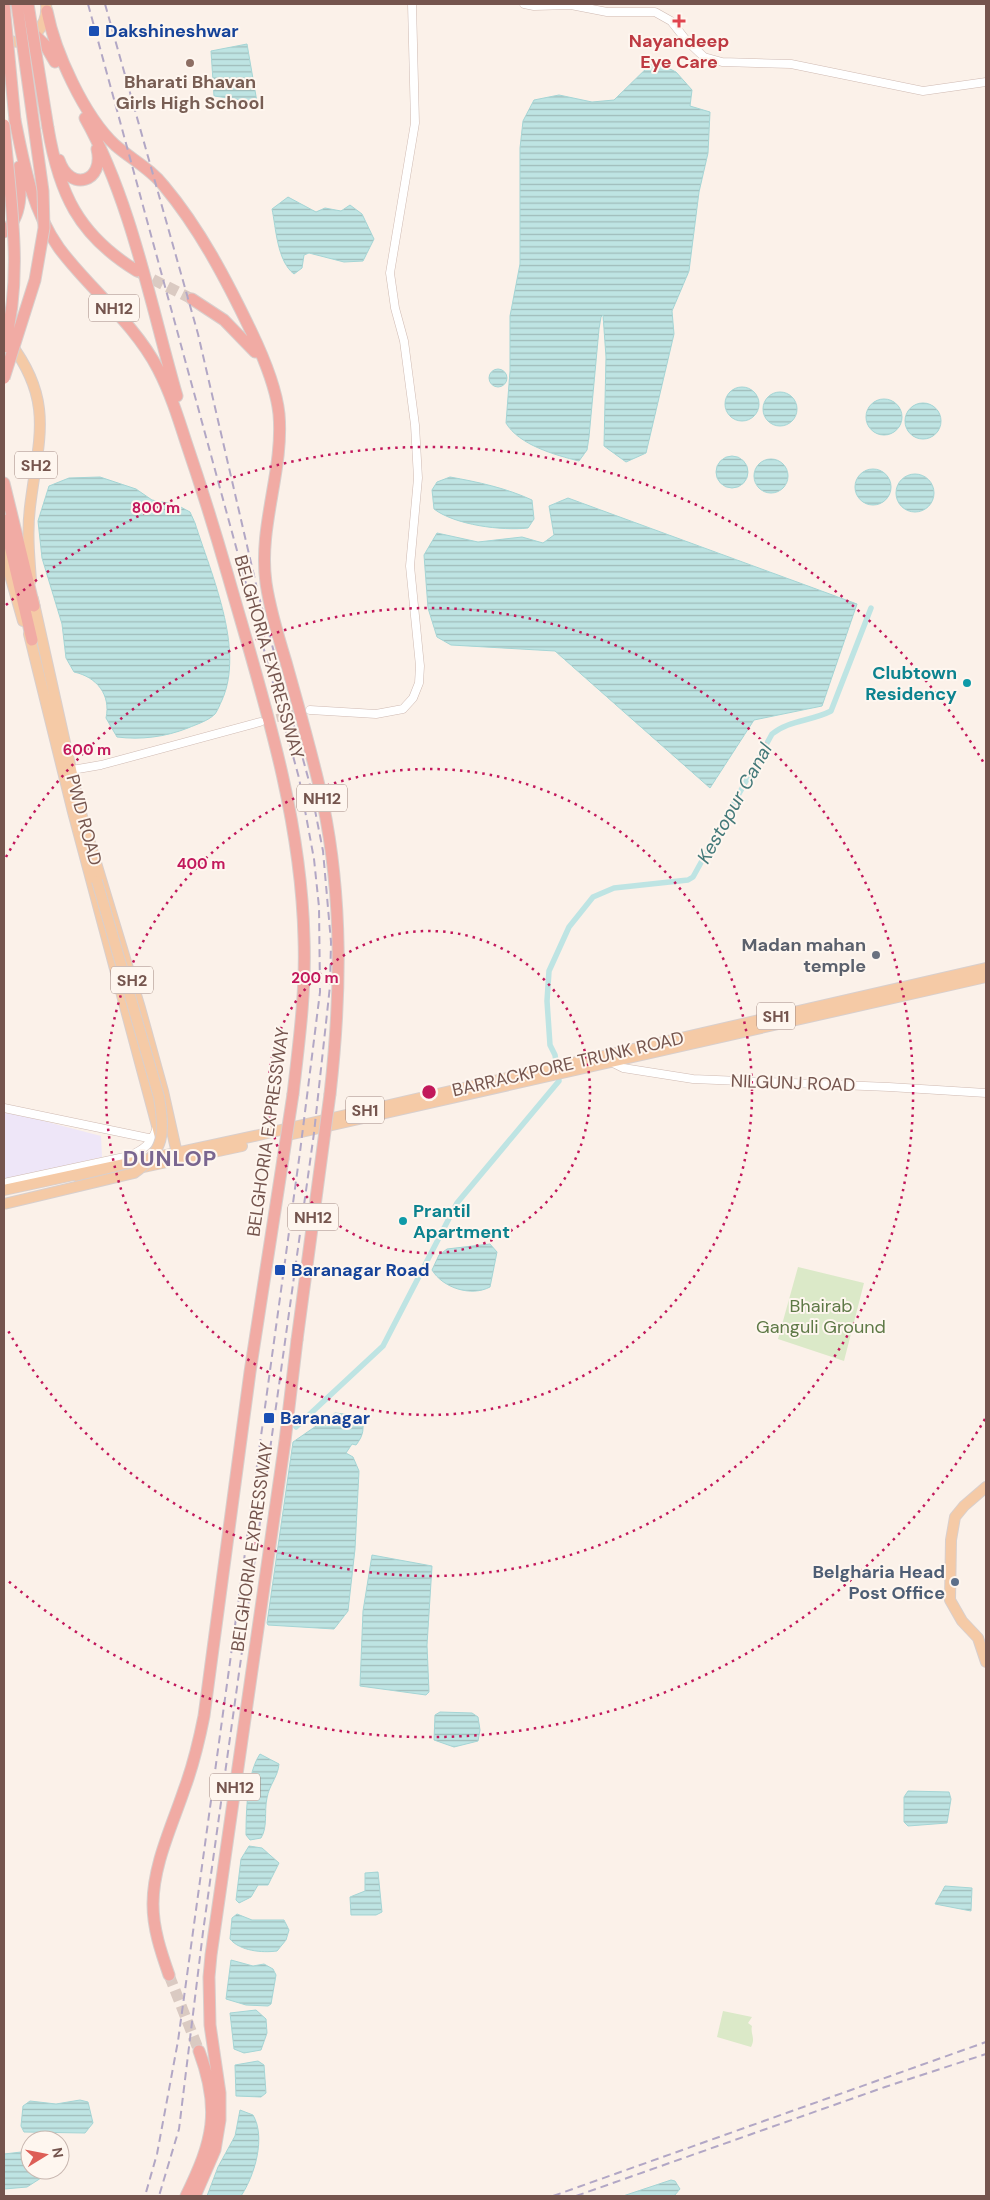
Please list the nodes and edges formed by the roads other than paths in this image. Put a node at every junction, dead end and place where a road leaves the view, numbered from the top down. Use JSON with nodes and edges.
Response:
{"nodes":[{"id":1,"x":4,"y":4,"type":"edge"},
{"id":2,"x":17,"y":4,"type":"edge"},
{"id":3,"x":28,"y":4,"type":"edge"},
{"id":4,"x":412,"y":4,"type":"edge"},
{"id":5,"x":524,"y":4,"type":"edge"},
{"id":6,"x":572,"y":5,"type":"edge"},
{"id":7,"x":46,"y":7,"type":"edge"},
{"id":8,"x":36,"y":35,"type":"junction"},
{"id":9,"x":5,"y":43,"type":"edge"},
{"id":10,"x":986,"y":82,"type":"edge"},
{"id":11,"x":15,"y":120,"type":"junction"},
{"id":12,"x":4,"y":125,"type":"edge"},
{"id":13,"x":48,"y":128,"type":"junction"},
{"id":14,"x":92,"y":129,"type":"junction"},
{"id":15,"x":4,"y":232,"type":"edge"},
{"id":16,"x":137,"y":271,"type":"tunnel mouth"},
{"id":17,"x":192,"y":299,"type":"tunnel mouth"},
{"id":18,"x":4,"y":334,"type":"edge"},
{"id":19,"x":4,"y":347,"type":"edge"},
{"id":20,"x":265,"y":368,"type":"junction"},
{"id":21,"x":4,"y":378,"type":"edge"},
{"id":22,"x":4,"y":483,"type":"edge"},
{"id":23,"x":201,"y":485,"type":"junction"},
{"id":24,"x":4,"y":520,"type":"edge"},
{"id":25,"x":4,"y":554,"type":"edge"},
{"id":26,"x":34,"y":606,"type":"junction"},
{"id":27,"x":32,"y":640,"type":"junction"},
{"id":28,"x":310,"y":710,"type":"tunnel mouth"},
{"id":29,"x":260,"y":722,"type":"tunnel mouth"},
{"id":30,"x":67,"y":771,"type":"junction"},
{"id":31,"x":91,"y":849,"type":"junction"},
{"id":32,"x":986,"y":968,"type":"edge"},
{"id":33,"x":986,"y":977,"type":"edge"},
{"id":34,"x":607,"y":1059,"type":"junction"},
{"id":35,"x":986,"y":1093,"type":"edge"},
{"id":36,"x":4,"y":1108,"type":"edge"},
{"id":37,"x":157,"y":1127,"type":"junction"},
{"id":38,"x":153,"y":1139,"type":"junction"},
{"id":39,"x":178,"y":1156,"type":"junction"},
{"id":40,"x":164,"y":1158,"type":"junction"},
{"id":41,"x":4,"y":1183,"type":"edge"},
{"id":42,"x":4,"y":1190,"type":"edge"},
{"id":43,"x":4,"y":1196,"type":"edge"},
{"id":44,"x":4,"y":1204,"type":"edge"},
{"id":45,"x":986,"y":1487,"type":"edge"},
{"id":46,"x":986,"y":1662,"type":"edge"},
{"id":47,"x":168,"y":1975,"type":"tunnel mouth"},
{"id":48,"x":199,"y":2051,"type":"tunnel mouth"},
{"id":49,"x":214,"y":2134,"type":"junction"},
{"id":50,"x":186,"y":2196,"type":"edge"},
{"id":51,"x":195,"y":2196,"type":"edge"}],
"edges":[{"from":1,"to":11,"type":"highway","number":"NH12","bridge":true},
{"from":2,"to":21,"type":"highway","bridge":true},
{"from":3,"to":13,"type":"highway","number":"NH12","bridge":true},
{"from":4,"to":28,"type":"street"},
{"from":5,"to":6,"type":"street"},
{"from":6,"to":10,"type":"street"},
{"from":7,"to":8,"type":"main road"},
{"from":7,"to":20,"type":"highway"},
{"from":8,"to":9,"type":"main road"},
{"from":8,"to":14,"type":"highway"},
{"from":11,"to":15,"type":"highway"},
{"from":11,"to":23,"type":"highway","number":"NH12"},
{"from":12,"to":19,"type":"highway","bridge":true},
{"from":13,"to":14,"type":"highway"},
{"from":13,"to":16,"type":"highway","number":"NH12"},
{"from":14,"to":23,"type":"highway"},
{"from":17,"to":20,"type":"highway","number":"NH12"},
{"from":18,"to":26,"type":"main road","name":"PWD ROAD","number":"SH2"},
{"from":20,"to":49,"type":"highway","name":"BELGHORIA EXPRESSWAY","number":"NH12","bridge":true},
{"from":22,"to":26,"type":"highway"},
{"from":23,"to":47,"type":"highway","name":"BELGHORIA EXPRESSWAY","number":"NH12","bridge":true},
{"from":24,"to":27,"type":"highway"},
{"from":25,"to":27,"type":"main road","name":"PWD ROAD","number":"SH2"},
{"from":26,"to":30,"type":"main road","name":"PWD ROAD","number":"SH2"},
{"from":27,"to":30,"type":"main road","name":"PWD ROAD","number":"SH2"},
{"from":29,"to":30,"type":"street"},
{"from":30,"to":31,"type":"main road","name":"PWD ROAD","number":"SH2"},
{"from":30,"to":37,"type":"main road","name":"PWD ROAD","number":"SH2"},
{"from":31,"to":39,"type":"main road","name":"PWD ROAD","number":"SH2"},
{"from":31,"to":44,"type":"main road","bridge":true},
{"from":32,"to":34,"type":"main road","name":"BARRACKPORE TRUNK ROAD","number":"SH1"},
{"from":33,"to":34,"type":"main road","name":"BARRACKPORE TRUNK ROAD","number":"SH1"},
{"from":34,"to":35,"type":"street","name":"NILGUNJ ROAD"},
{"from":34,"to":39,"type":"main road","name":"BARRACKPORE TRUNK ROAD","number":"SH1"},
{"from":36,"to":38,"type":"street"},
{"from":37,"to":38,"type":"street"},
{"from":37,"to":40,"type":"main road","name":"PWD ROAD","number":"SH2"},
{"from":38,"to":41,"type":"street"},
{"from":39,"to":40,"type":"main road","name":"BARRACKPORE TRUNK ROAD","number":"SH1"},
{"from":40,"to":42,"type":"main road","name":"BARRACKPORE TRUNK ROAD","number":"SH1"},
{"from":40,"to":43,"type":"main road","name":"BARRACKPORE TRUNK ROAD","number":"SH1"},
{"from":45,"to":46,"type":"main road"},
{"from":48,"to":49,"type":"highway","name":"BELGHORIA EXPRESSWAY","number":"NH12"},
{"from":49,"to":50,"type":"highway","name":"BELGHORIA EXPRESSWAY","number":"NH12"},
{"from":49,"to":51,"type":"highway","name":"BELGHORIA EXPRESSWAY","number":"NH12"}]}
